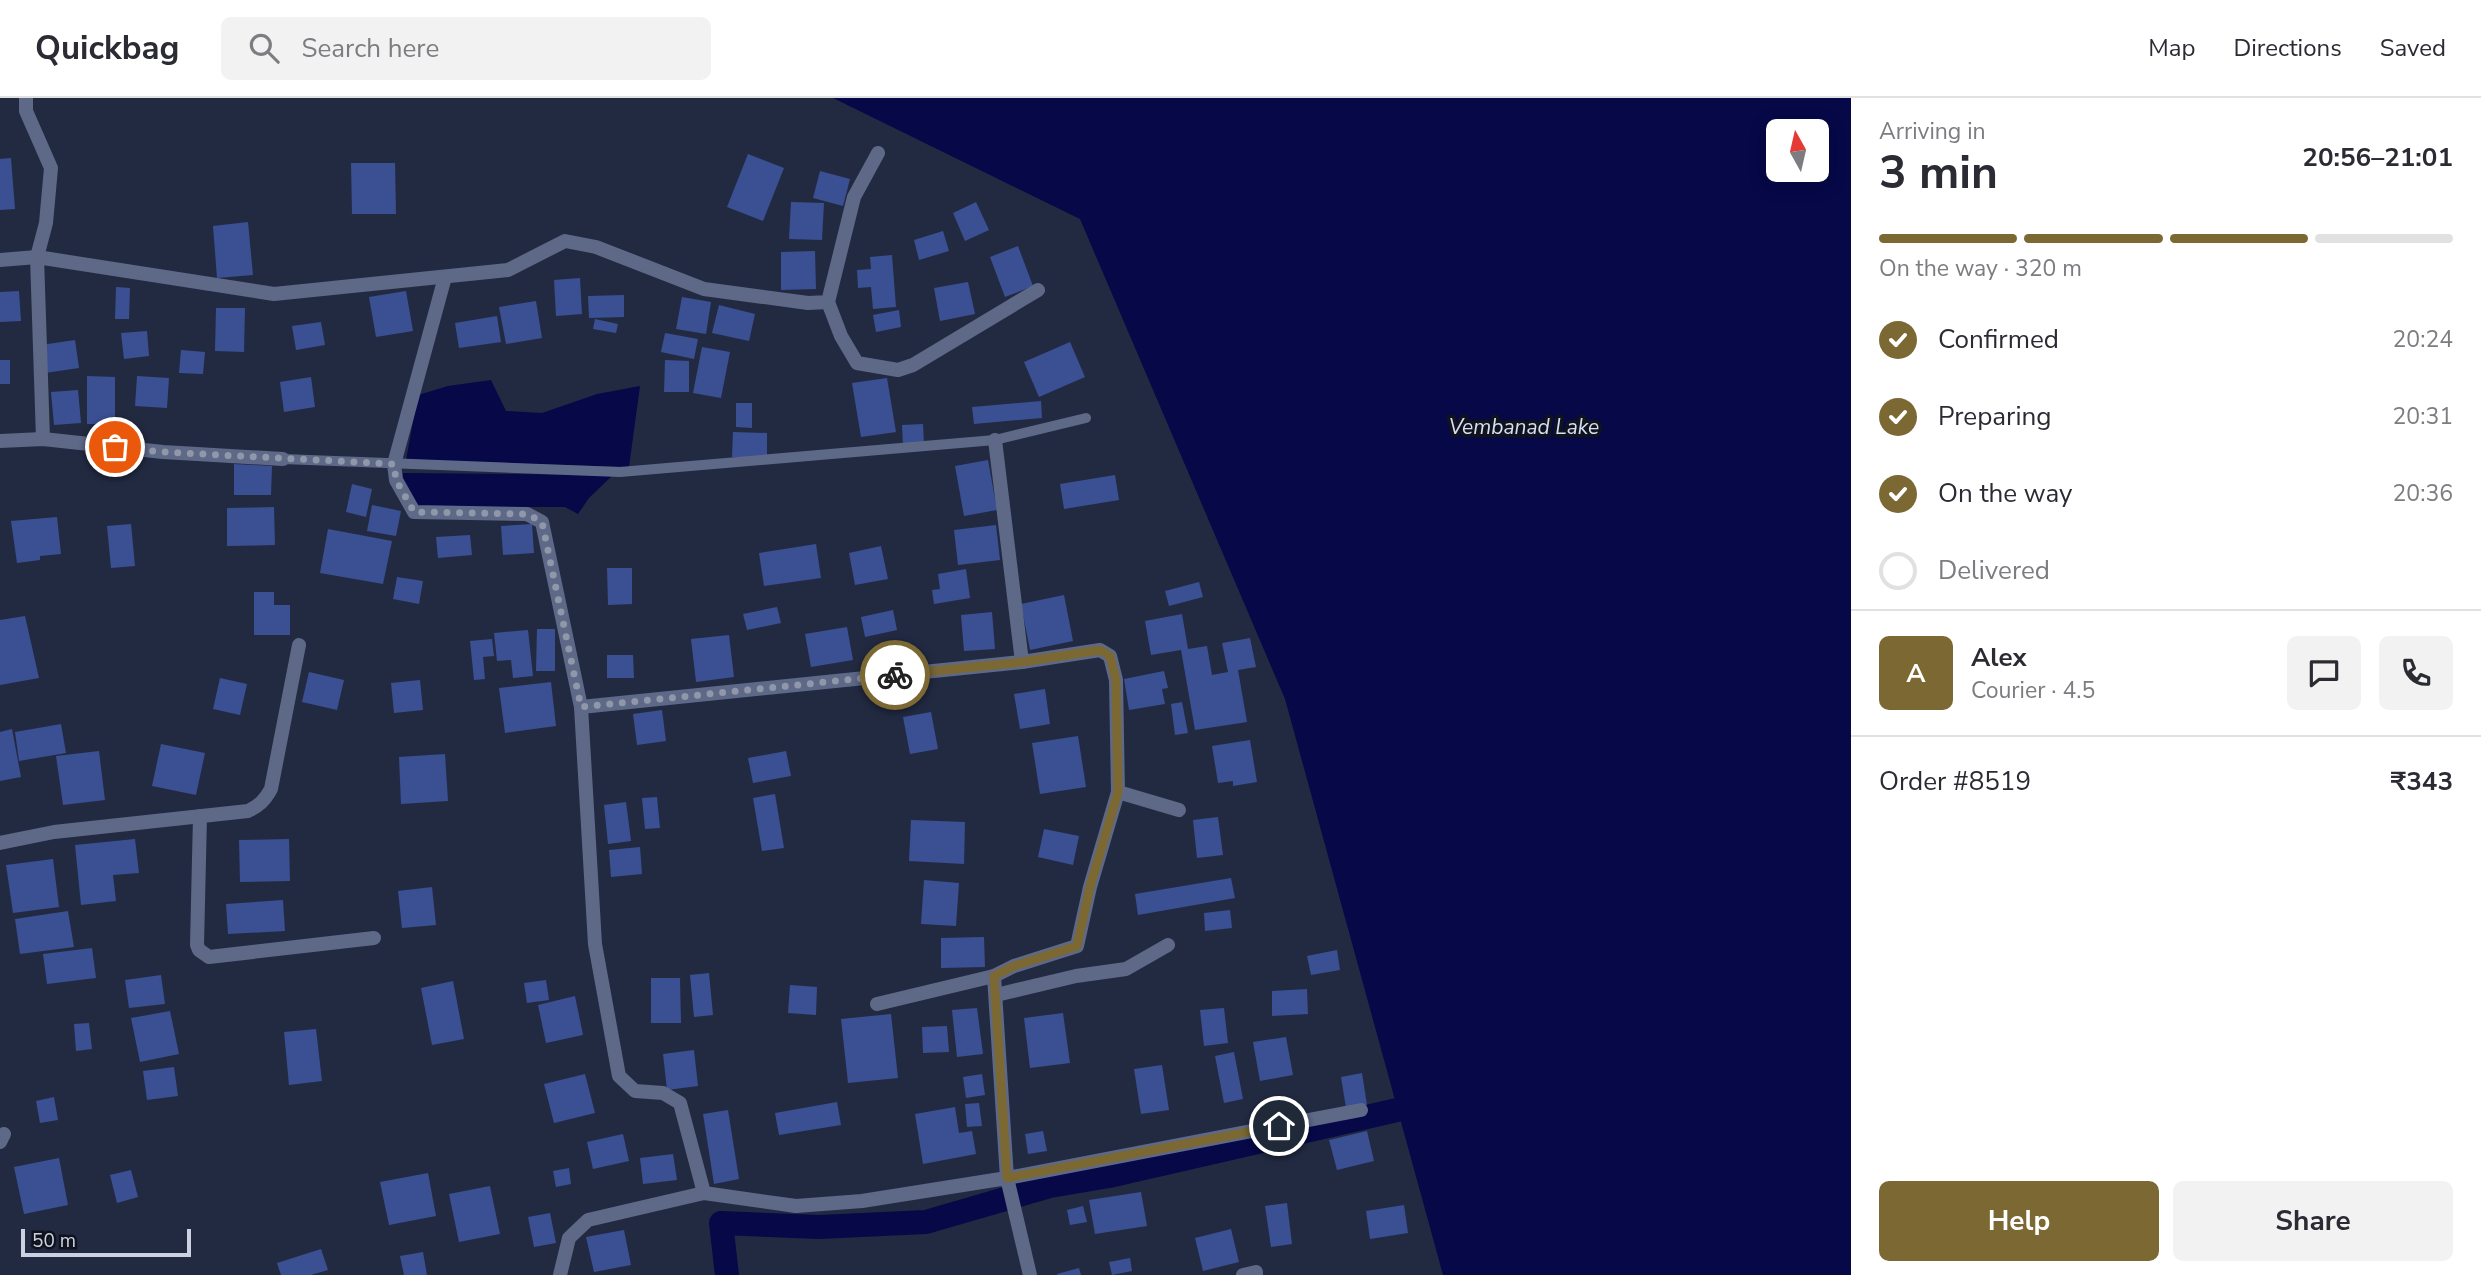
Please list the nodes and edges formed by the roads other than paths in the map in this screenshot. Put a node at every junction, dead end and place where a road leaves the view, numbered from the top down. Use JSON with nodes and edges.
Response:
{"nodes":[{"id":1,"x":26,"y":98,"type":"edge"},
{"id":2,"x":878,"y":153,"type":"dead end"},
{"id":3,"x":37,"y":257,"type":"junction"},
{"id":4,"x":0,"y":260,"type":"edge"},
{"id":5,"x":445,"y":277,"type":"junction"},
{"id":6,"x":1038,"y":290,"type":"dead end"},
{"id":7,"x":828,"y":302,"type":"junction"},
{"id":8,"x":1086,"y":418,"type":"dead end"},
{"id":9,"x":43,"y":439,"type":"junction"},
{"id":10,"x":0,"y":440,"type":"edge"},
{"id":11,"x":995,"y":440,"type":"junction"},
{"id":12,"x":283,"y":459,"type":"joint"},
{"id":13,"x":394,"y":464,"type":"junction"},
{"id":14,"x":299,"y":645,"type":"dead end"},
{"id":15,"x":1022,"y":662,"type":"junction"},
{"id":16,"x":581,"y":707,"type":"junction"},
{"id":17,"x":1118,"y":792,"type":"junction"},
{"id":18,"x":1180,"y":810,"type":"dead end"},
{"id":19,"x":200,"y":817,"type":"junction"},
{"id":20,"x":0,"y":843,"type":"edge"},
{"id":21,"x":374,"y":938,"type":"dead end"},
{"id":22,"x":1168,"y":945,"type":"dead end"},
{"id":23,"x":994,"y":976,"type":"junction"},
{"id":24,"x":996,"y":995,"type":"junction"},
{"id":25,"x":877,"y":1004,"type":"dead end"},
{"id":26,"x":1361,"y":1110,"type":"dead end"},
{"id":27,"x":1008,"y":1182,"type":"junction"},
{"id":28,"x":704,"y":1193,"type":"junction"},
{"id":29,"x":561,"y":1275,"type":"edge"},
{"id":30,"x":1030,"y":1275,"type":"edge"},
{"id":31,"x":1243,"y":1275,"type":"edge"},
{"id":32,"x":1256,"y":1275,"type":"edge"}],
"edges":[{"from":1,"to":3,"type":"street"},
{"from":2,"to":7,"type":"street"},
{"from":3,"to":4,"type":"street"},
{"from":3,"to":5,"type":"street"},
{"from":3,"to":9,"type":"street"},
{"from":5,"to":7,"type":"street"},
{"from":5,"to":13,"type":"street"},
{"from":6,"to":7,"type":"street"},
{"from":8,"to":11,"type":"lane"},
{"from":9,"to":10,"type":"street"},
{"from":9,"to":12,"type":"street"},
{"from":11,"to":13,"type":"lane"},
{"from":11,"to":15,"type":"street"},
{"from":12,"to":13,"type":"lane"},
{"from":13,"to":16,"type":"street"},
{"from":14,"to":19,"type":"street"},
{"from":15,"to":16,"type":"street"},
{"from":15,"to":17,"type":"street"},
{"from":16,"to":28,"type":"street"},
{"from":17,"to":18,"type":"street"},
{"from":17,"to":23,"type":"street"},
{"from":19,"to":20,"type":"street"},
{"from":19,"to":21,"type":"street"},
{"from":22,"to":24,"type":"street"},
{"from":23,"to":24,"type":"street"},
{"from":23,"to":25,"type":"street"},
{"from":24,"to":27,"type":"street"},
{"from":26,"to":27,"type":"street"},
{"from":27,"to":28,"type":"street"},
{"from":27,"to":30,"type":"street"},
{"from":28,"to":29,"type":"street"},
{"from":31,"to":32,"type":"street"}]}
